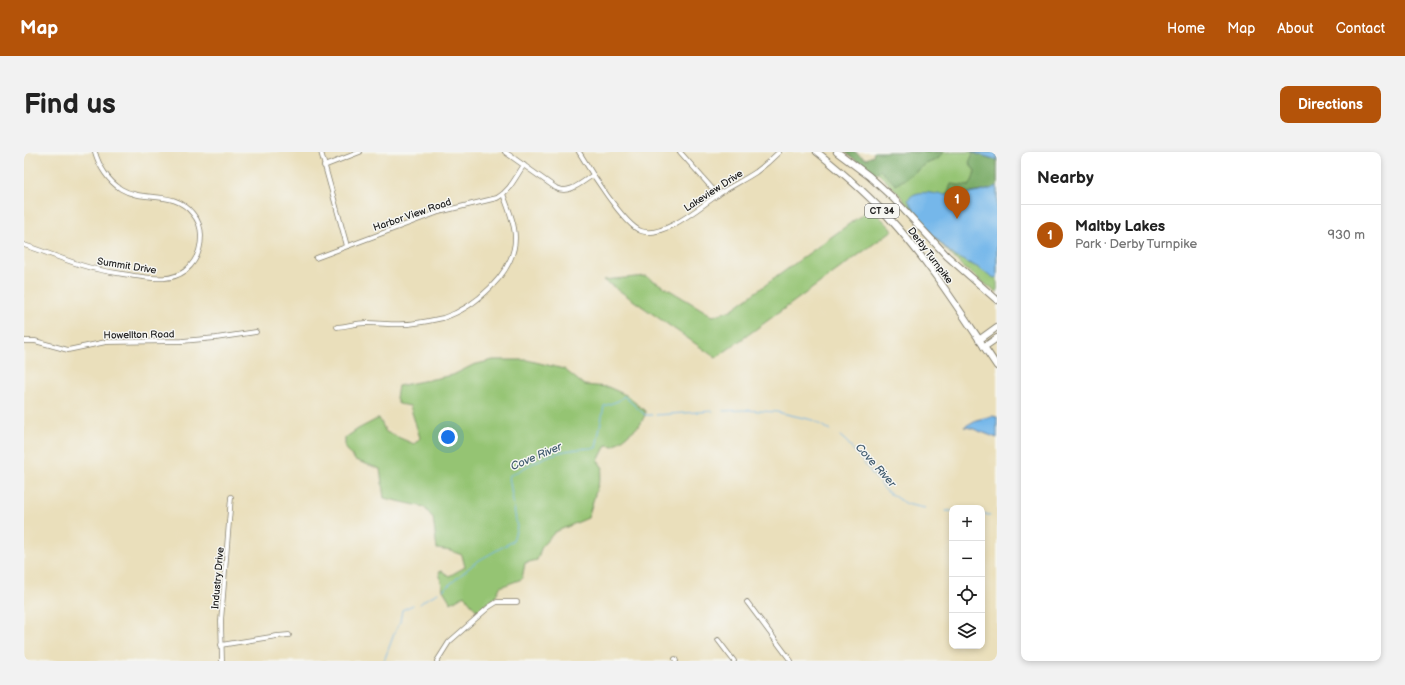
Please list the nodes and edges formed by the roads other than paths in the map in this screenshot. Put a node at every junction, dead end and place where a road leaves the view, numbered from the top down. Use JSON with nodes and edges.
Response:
{"nodes":[{"id":1,"x":95,"y":152,"type":"edge"},
{"id":2,"x":320,"y":152,"type":"edge"},
{"id":3,"x":360,"y":152,"type":"edge"},
{"id":4,"x":505,"y":152,"type":"edge"},
{"id":5,"x":579,"y":152,"type":"edge"},
{"id":6,"x":680,"y":152,"type":"edge"},
{"id":7,"x":779,"y":152,"type":"edge"},
{"id":8,"x":817,"y":152,"type":"edge"},
{"id":9,"x":837,"y":152,"type":"edge"},
{"id":10,"x":524,"y":165,"type":"junction"},
{"id":11,"x":324,"y":166,"type":"junction"},
{"id":12,"x":593,"y":175,"type":"junction"},
{"id":13,"x":503,"y":194,"type":"junction"},
{"id":14,"x":718,"y":195,"type":"junction"},
{"id":15,"x":24,"y":245,"type":"edge"},
{"id":16,"x":347,"y":246,"type":"junction"},
{"id":17,"x":316,"y":258,"type":"dead end"},
{"id":18,"x":997,"y":300,"type":"edge"},
{"id":19,"x":997,"y":327,"type":"edge"},
{"id":20,"x":337,"y":328,"type":"dead end"},
{"id":21,"x":256,"y":332,"type":"dead end"},
{"id":22,"x":997,"y":338,"type":"edge"},
{"id":23,"x":24,"y":340,"type":"edge"},
{"id":24,"x":979,"y":340,"type":"junction"},
{"id":25,"x":984,"y":347,"type":"junction"},
{"id":26,"x":997,"y":366,"type":"edge"},
{"id":27,"x":231,"y":496,"type":"dead end"},
{"id":28,"x":517,"y":602,"type":"dead end"},
{"id":29,"x":747,"y":602,"type":"dead end"},
{"id":30,"x":289,"y":635,"type":"dead end"},
{"id":31,"x":718,"y":640,"type":"dead end"},
{"id":32,"x":222,"y":645,"type":"junction"},
{"id":33,"x":222,"y":661,"type":"edge"},
{"id":34,"x":437,"y":661,"type":"edge"},
{"id":35,"x":734,"y":661,"type":"edge"},
{"id":36,"x":791,"y":661,"type":"edge"}],
"edges":[{"from":1,"to":15,"type":"street","name":"Summit Drive"},
{"from":2,"to":11,"type":"street"},
{"from":3,"to":11,"type":"street"},
{"from":4,"to":10,"type":"street"},
{"from":5,"to":12,"type":"street"},
{"from":6,"to":14,"type":"street"},
{"from":7,"to":14,"type":"street","name":"Lakeview Drive"},
{"from":8,"to":24,"type":"highway","name":"Derby Turnpike","number":"CT 34"},
{"from":9,"to":18,"type":"highway","name":"Derby Turnpike","number":"CT 34"},
{"from":10,"to":12,"type":"street"},
{"from":10,"to":13,"type":"street"},
{"from":11,"to":16,"type":"street"},
{"from":12,"to":14,"type":"street","name":"Lakeview Drive"},
{"from":13,"to":16,"type":"street","name":"Harbor View Road"},
{"from":13,"to":20,"type":"street"},
{"from":16,"to":17,"type":"street","name":"Harbor View Road"},
{"from":19,"to":24,"type":"highway"},
{"from":21,"to":23,"type":"street","name":"Howellton Road"},
{"from":22,"to":25,"type":"highway"},
{"from":24,"to":25,"type":"highway","name":"Derby Turnpike","number":"CT 34"},
{"from":25,"to":26,"type":"highway","name":"Derby Turnpike","number":"CT 34"},
{"from":27,"to":32,"type":"street","name":"Industry Drive"},
{"from":28,"to":34,"type":"street"},
{"from":29,"to":36,"type":"street"},
{"from":30,"to":32,"type":"street"},
{"from":31,"to":35,"type":"street"},
{"from":32,"to":33,"type":"street","name":"Industry Drive"}]}
